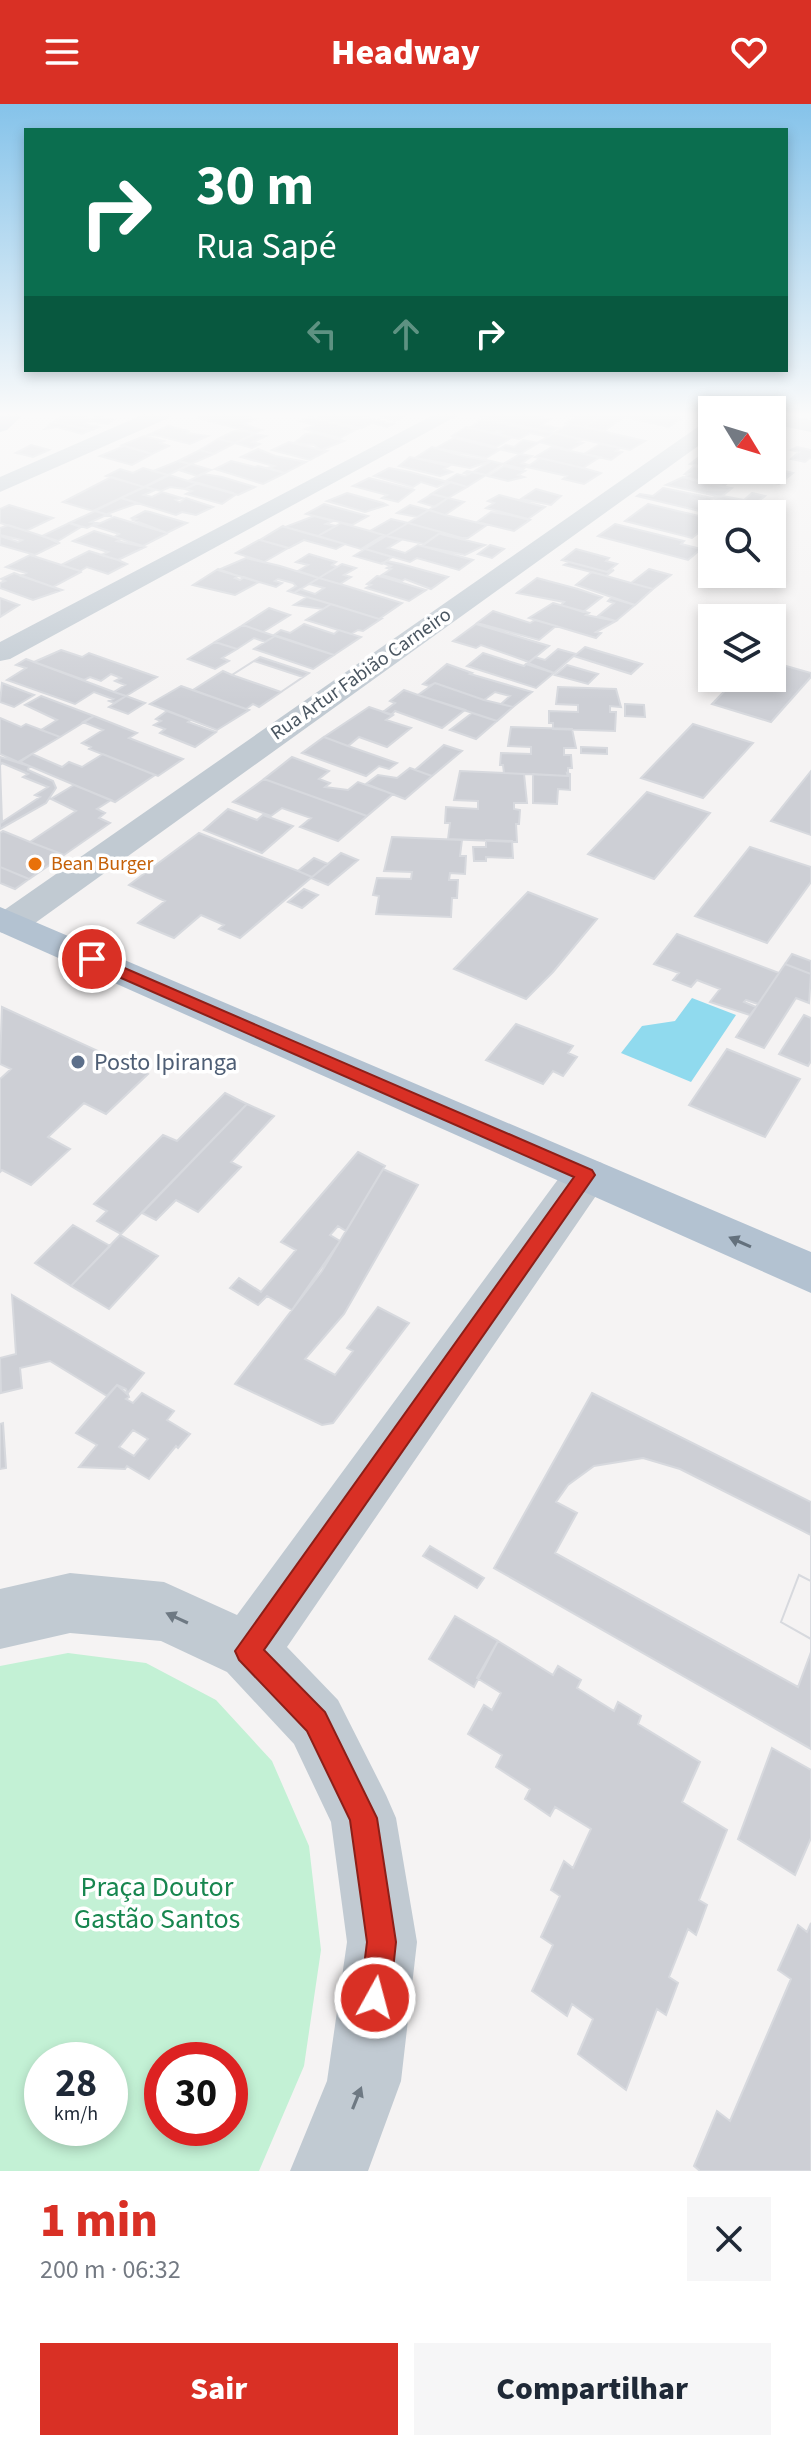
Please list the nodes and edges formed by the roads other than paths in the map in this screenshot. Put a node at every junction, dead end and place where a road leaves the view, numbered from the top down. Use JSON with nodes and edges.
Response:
{"nodes":[{"id":1,"x":272,"y":508,"type":"edge"},
{"id":2,"x":594,"y":508,"type":"edge"},
{"id":3,"x":0,"y":653,"type":"edge"},
{"id":4,"x":5,"y":921,"type":"edge"},
{"id":5,"x":586,"y":1175,"type":"junction"},
{"id":6,"x":811,"y":1273,"type":"edge"},
{"id":7,"x":0,"y":1619,"type":"edge"},
{"id":8,"x":248,"y":1651,"type":"junction"},
{"id":9,"x":329,"y":2171,"type":"edge"}],
"edges":[{"from":1,"to":3,"type":"street"},
{"from":2,"to":4,"type":"street","name":"Rua Artur Fabião Carneiro"},
{"from":4,"to":5,"type":"main road"},
{"from":6,"to":5,"type":"main road","one_way":true},
{"from":5,"to":8,"type":"street"},
{"from":8,"to":7,"type":"street","one_way":true},
{"from":9,"to":8,"type":"street","one_way":true}]}
